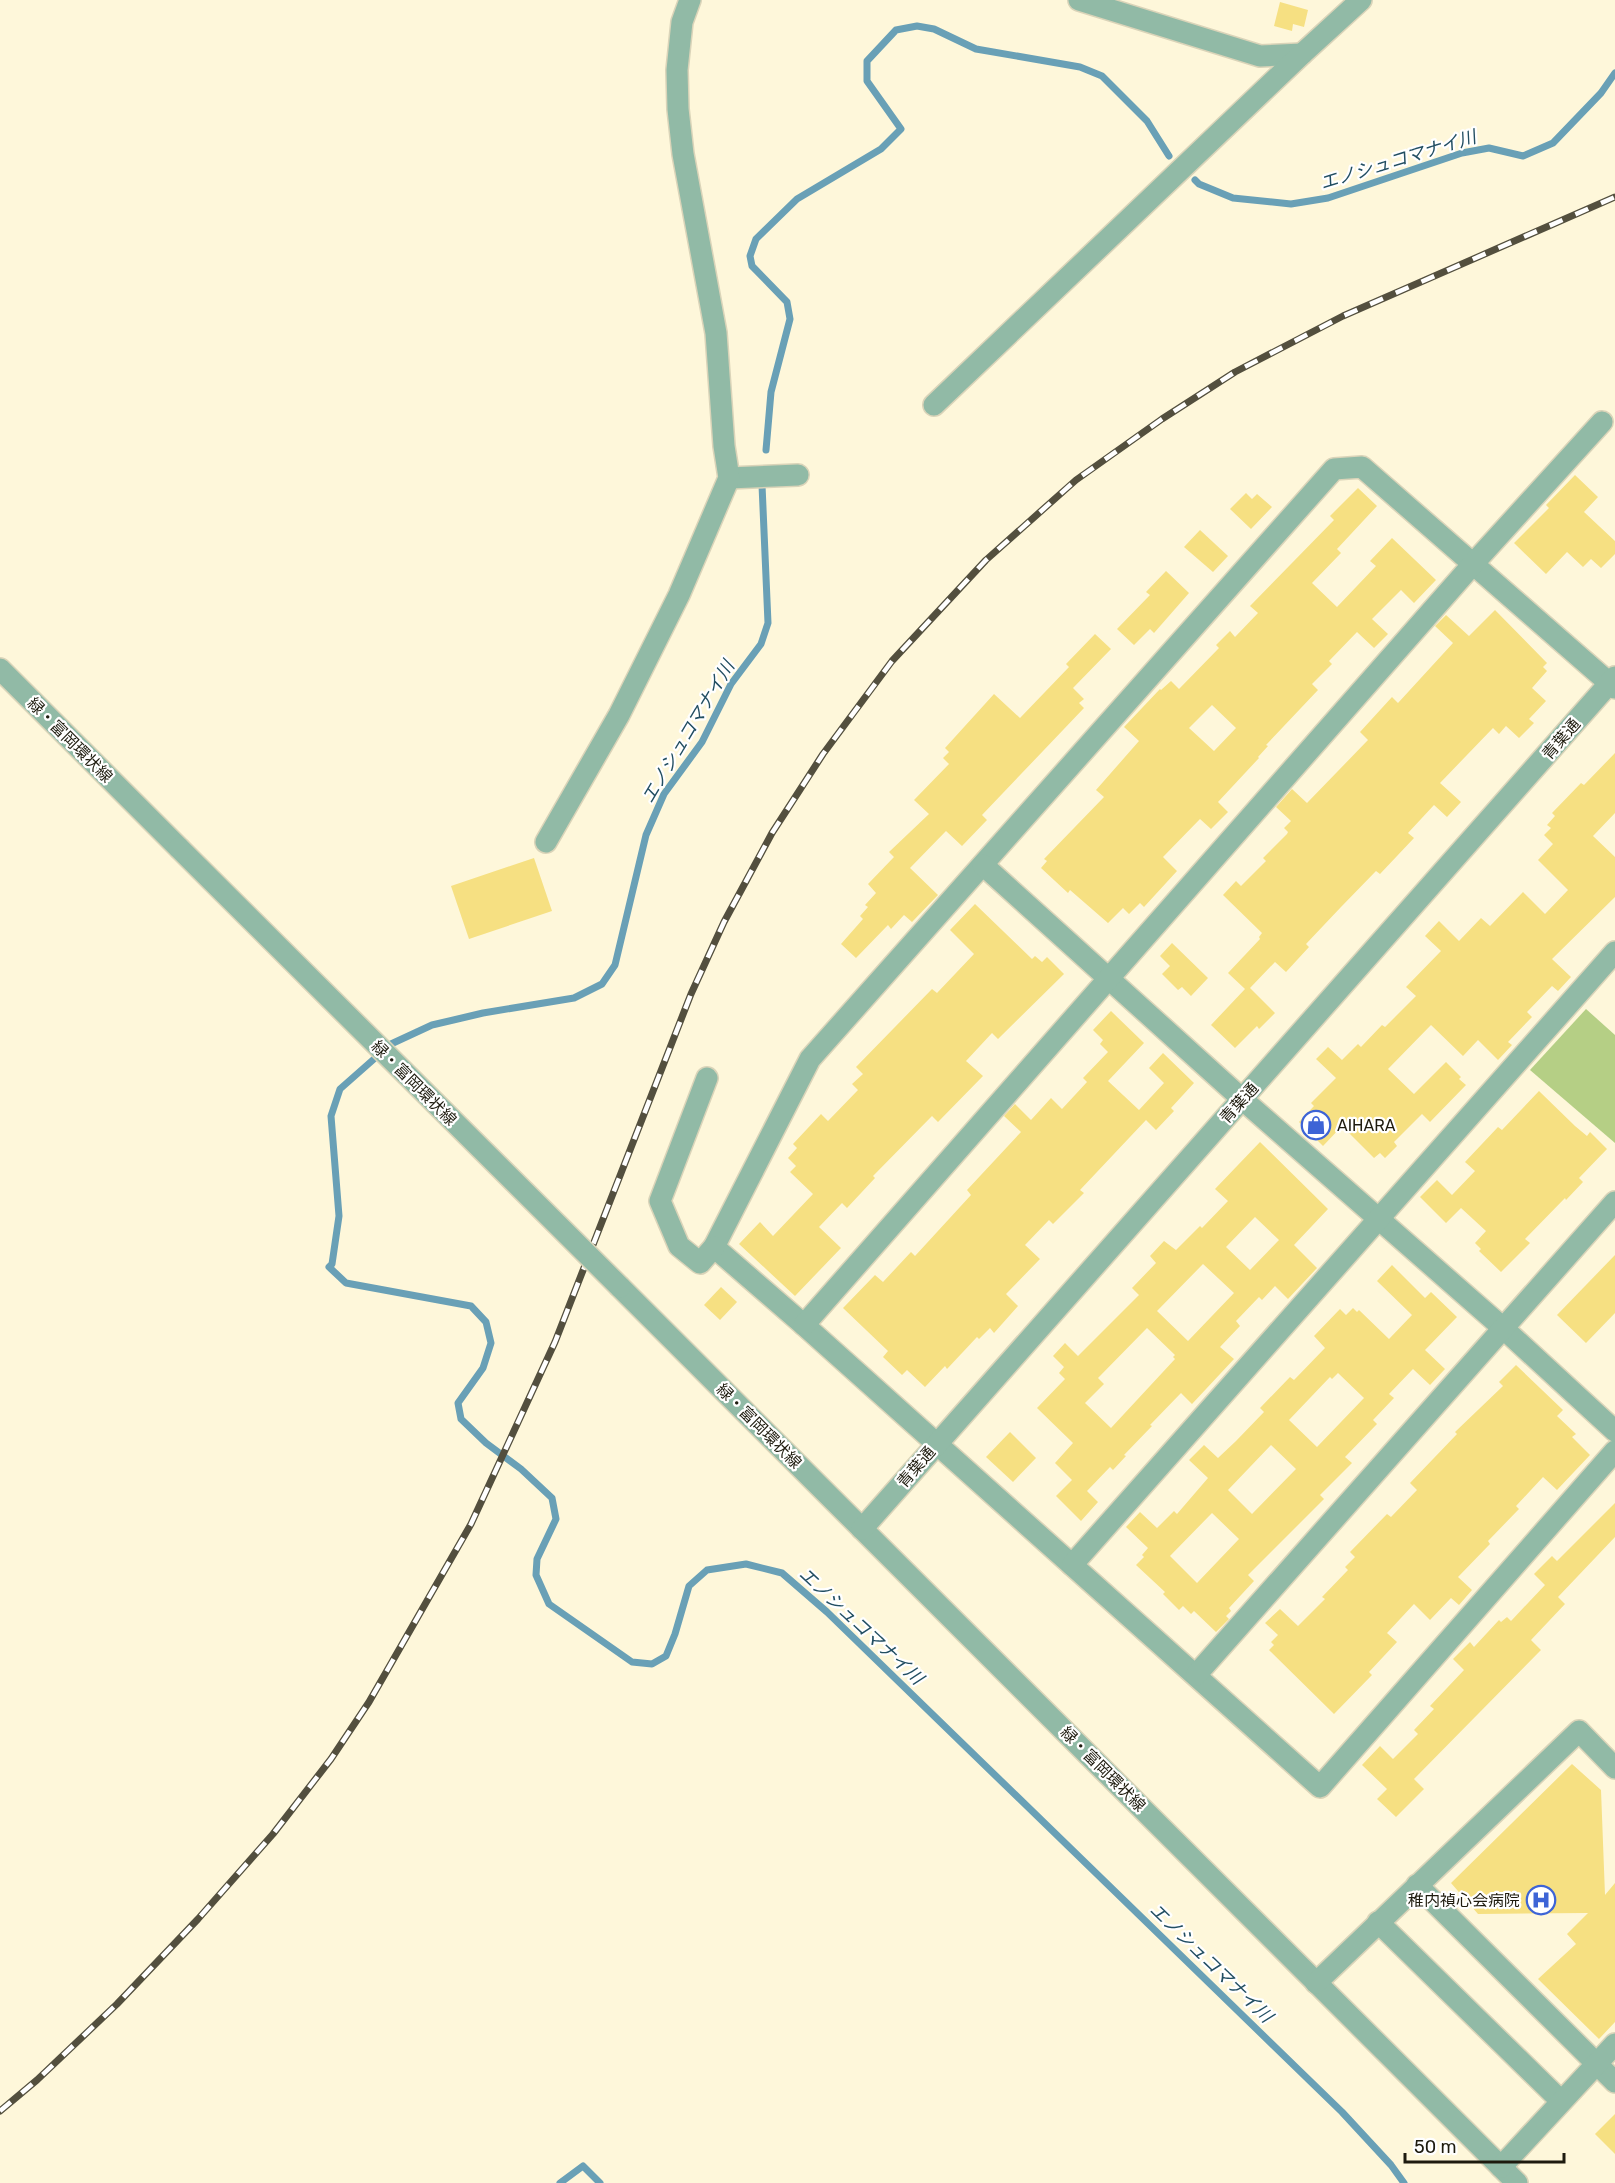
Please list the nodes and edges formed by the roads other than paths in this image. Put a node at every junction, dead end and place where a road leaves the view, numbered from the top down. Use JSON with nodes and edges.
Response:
{"nodes":[{"id":1,"x":690,"y":0,"type":"edge"},
{"id":2,"x":1079,"y":0,"type":"edge"},
{"id":3,"x":1361,"y":0,"type":"edge"},
{"id":4,"x":1302,"y":54,"type":"junction"},
{"id":5,"x":934,"y":405,"type":"dead end"},
{"id":6,"x":1602,"y":422,"type":"dead end"},
{"id":7,"x":798,"y":474,"type":"dead end"},
{"id":8,"x":729,"y":478,"type":"junction"},
{"id":9,"x":1473,"y":564,"type":"junction"},
{"id":10,"x":0,"y":669,"type":"edge"},
{"id":11,"x":1613,"y":683,"type":"edge"},
{"id":12,"x":546,"y":842,"type":"dead end"},
{"id":13,"x":983,"y":866,"type":"junction"},
{"id":14,"x":1615,"y":952,"type":"edge"},
{"id":15,"x":1108,"y":978,"type":"junction"},
{"id":16,"x":707,"y":1078,"type":"dead end"},
{"id":17,"x":1242,"y":1099,"type":"junction"},
{"id":18,"x":1615,"y":1202,"type":"edge"},
{"id":19,"x":1378,"y":1218,"type":"junction"},
{"id":20,"x":714,"y":1247,"type":"junction"},
{"id":21,"x":804,"y":1325,"type":"junction"},
{"id":22,"x":1503,"y":1328,"type":"junction"},
{"id":23,"x":1615,"y":1431,"type":"edge"},
{"id":24,"x":936,"y":1444,"type":"junction"},
{"id":25,"x":1615,"y":1451,"type":"edge"},
{"id":26,"x":862,"y":1529,"type":"junction"},
{"id":27,"x":1072,"y":1565,"type":"junction"},
{"id":28,"x":1196,"y":1675,"type":"junction"},
{"id":29,"x":1615,"y":1768,"type":"edge"},
{"id":30,"x":1417,"y":1885,"type":"junction"},
{"id":31,"x":1378,"y":1922,"type":"junction"},
{"id":32,"x":1316,"y":1983,"type":"junction"},
{"id":33,"x":1615,"y":2044,"type":"edge"},
{"id":34,"x":1596,"y":2064,"type":"junction"},
{"id":35,"x":1615,"y":2082,"type":"edge"},
{"id":36,"x":1561,"y":2101,"type":"junction"},
{"id":37,"x":1501,"y":2167,"type":"junction"},
{"id":38,"x":1517,"y":2183,"type":"edge"}],
"edges":[{"from":1,"to":8,"type":"street"},
{"from":2,"to":4,"type":"street"},
{"from":3,"to":4,"type":"street"},
{"from":4,"to":5,"type":"street"},
{"from":6,"to":9,"type":"street"},
{"from":7,"to":8,"type":"street"},
{"from":8,"to":12,"type":"street"},
{"from":9,"to":11,"type":"street"},
{"from":9,"to":13,"type":"street"},
{"from":9,"to":15,"type":"street"},
{"from":10,"to":26,"type":"street","name":"緑・富岡環状線","bridge":true},
{"from":11,"to":17,"type":"street","name":"青葉通"},
{"from":13,"to":15,"type":"street"},
{"from":13,"to":20,"type":"street"},
{"from":14,"to":19,"type":"street"},
{"from":15,"to":17,"type":"street"},
{"from":15,"to":21,"type":"street"},
{"from":16,"to":20,"type":"street"},
{"from":17,"to":19,"type":"street"},
{"from":17,"to":24,"type":"street","name":"青葉通"},
{"from":18,"to":22,"type":"street"},
{"from":19,"to":22,"type":"street"},
{"from":19,"to":27,"type":"street"},
{"from":20,"to":21,"type":"street"},
{"from":21,"to":24,"type":"street"},
{"from":22,"to":23,"type":"street"},
{"from":22,"to":28,"type":"street"},
{"from":24,"to":26,"type":"street","name":"青葉通"},
{"from":24,"to":27,"type":"street"},
{"from":25,"to":28,"type":"street"},
{"from":26,"to":32,"type":"street","name":"緑・富岡環状線"},
{"from":27,"to":28,"type":"street"},
{"from":29,"to":30,"type":"street"},
{"from":30,"to":31,"type":"street"},
{"from":30,"to":34,"type":"street"},
{"from":31,"to":32,"type":"street"},
{"from":31,"to":36,"type":"street"},
{"from":32,"to":37,"type":"street","name":"緑・富岡環状線"},
{"from":33,"to":34,"type":"street"},
{"from":34,"to":35,"type":"street"},
{"from":34,"to":36,"type":"street"},
{"from":36,"to":37,"type":"street"},
{"from":37,"to":38,"type":"street","name":"緑・富岡環状線"}]}
